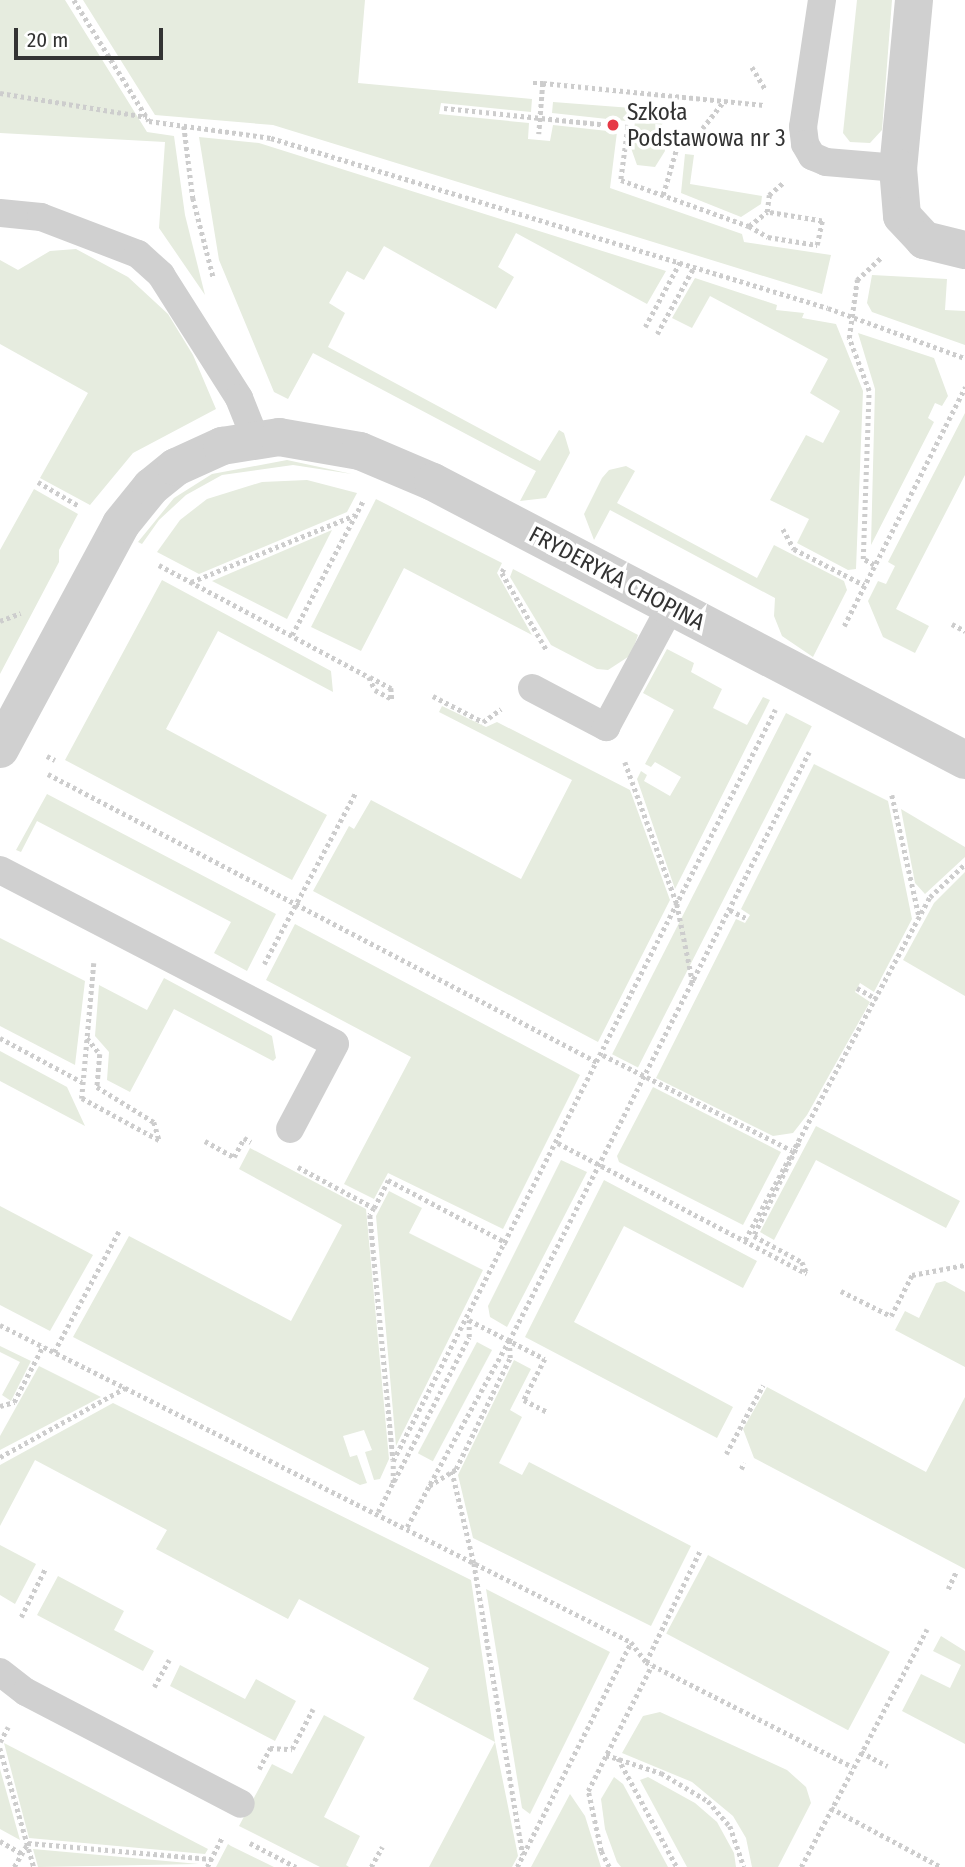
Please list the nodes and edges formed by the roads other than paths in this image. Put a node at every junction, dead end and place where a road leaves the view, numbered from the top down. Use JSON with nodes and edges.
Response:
{"nodes":[{"id":1,"x":822,"y":0,"type":"edge"},
{"id":2,"x":914,"y":0,"type":"edge"},
{"id":3,"x":898,"y":168,"type":"junction"},
{"id":4,"x":0,"y":213,"type":"edge"},
{"id":5,"x":965,"y":250,"type":"edge"},
{"id":6,"x":255,"y":438,"type":"junction"},
{"id":7,"x":671,"y":606,"type":"junction"},
{"id":8,"x":532,"y":688,"type":"road end"},
{"id":9,"x":0,"y":749,"type":"edge"},
{"id":10,"x":965,"y":761,"type":"edge"},
{"id":11,"x":0,"y":870,"type":"edge"},
{"id":12,"x":290,"y":1129,"type":"road end"},
{"id":13,"x":0,"y":1672,"type":"edge"},
{"id":14,"x":241,"y":1804,"type":"dead end"}],
"edges":[{"from":1,"to":3,"type":"lane"},
{"from":2,"to":3,"type":"street"},
{"from":3,"to":5,"type":"street"},
{"from":4,"to":6,"type":"lane"},
{"from":6,"to":7,"type":"street","name":"FRYDERYKA CHOPINA"},
{"from":6,"to":9,"type":"street","name":"FRYDERYKA CHOPINA"},
{"from":7,"to":8,"type":"lane"},
{"from":7,"to":10,"type":"street","name":"FRYDERYKA CHOPINA"},
{"from":11,"to":12,"type":"lane"},
{"from":13,"to":14,"type":"lane"}]}
